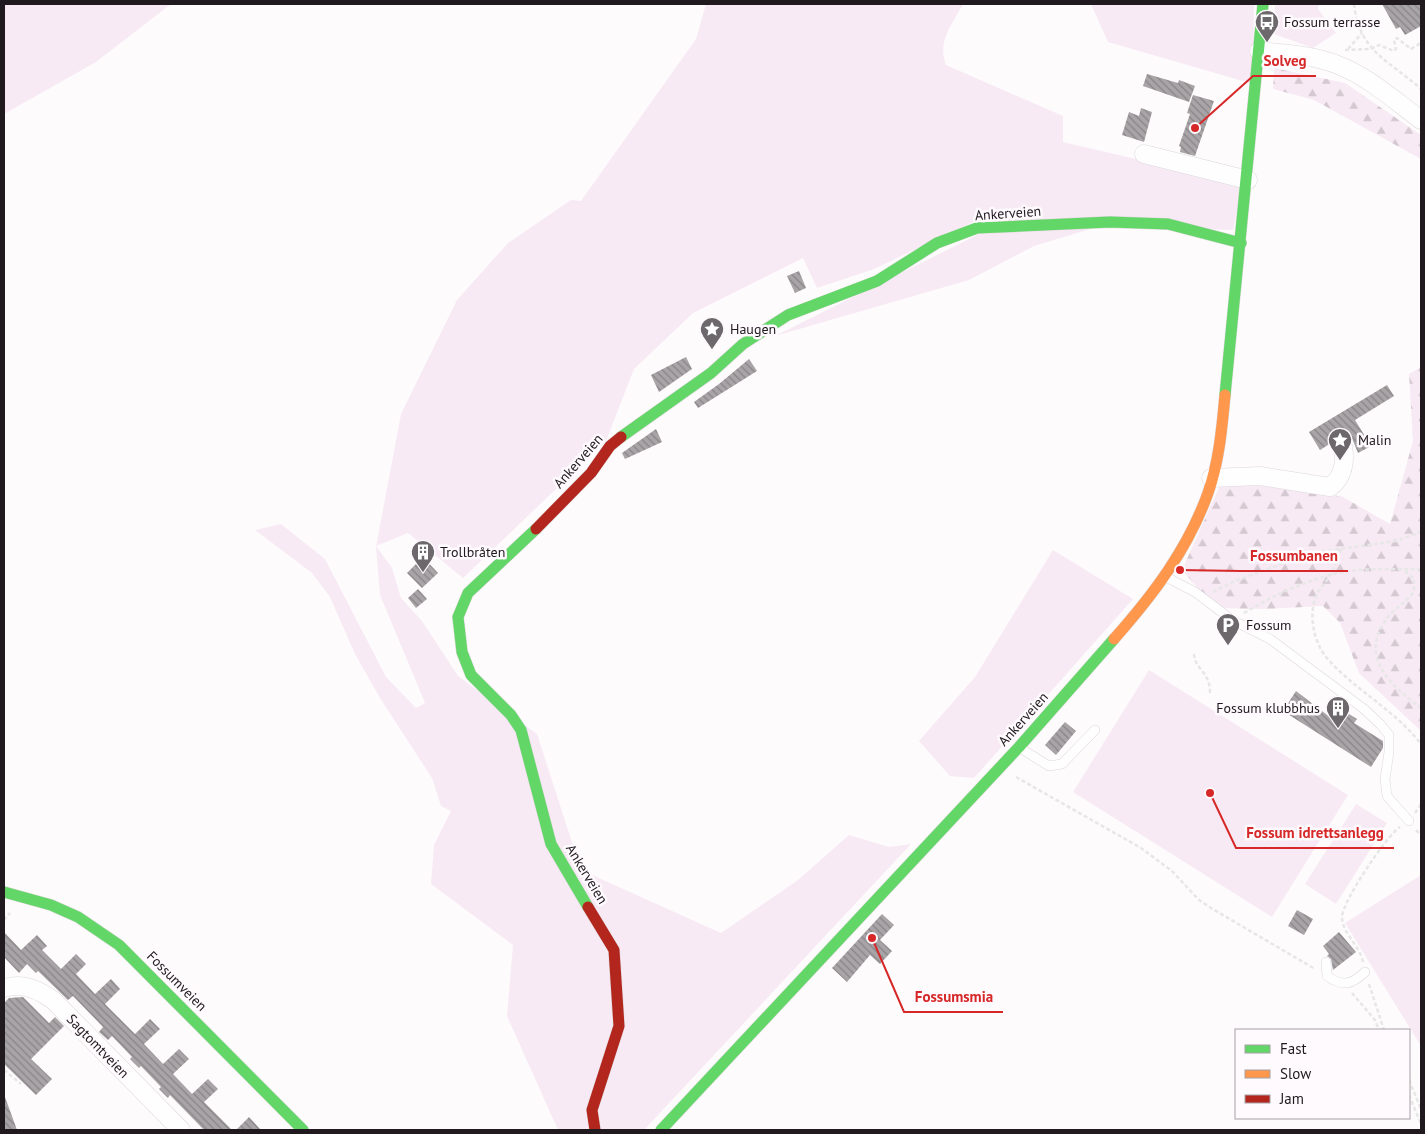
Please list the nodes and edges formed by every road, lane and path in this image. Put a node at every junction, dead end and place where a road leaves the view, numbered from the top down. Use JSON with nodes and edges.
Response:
{"nodes":[{"id":1,"x":1263,"y":4,"type":"edge"},
{"id":2,"x":1354,"y":4,"type":"edge"},
{"id":3,"x":1362,"y":33,"type":"junction"},
{"id":4,"x":1421,"y":43,"type":"edge"},
{"id":5,"x":1371,"y":49,"type":"junction"},
{"id":6,"x":1347,"y":50,"type":"junction"},
{"id":7,"x":1259,"y":51,"type":"junction"},
{"id":8,"x":1340,"y":52,"type":"dead end"},
{"id":9,"x":1421,"y":89,"type":"edge"},
{"id":10,"x":1421,"y":120,"type":"edge"},
{"id":11,"x":1144,"y":154,"type":"dead end"},
{"id":12,"x":1248,"y":180,"type":"junction"},
{"id":13,"x":1241,"y":243,"type":"junction"},
{"id":14,"x":1341,"y":438,"type":"dead end"},
{"id":15,"x":1211,"y":478,"type":"junction"},
{"id":16,"x":1421,"y":532,"type":"edge"},
{"id":17,"x":1341,"y":549,"type":"junction"},
{"id":18,"x":1421,"y":569,"type":"edge"},
{"id":19,"x":1404,"y":570,"type":"junction"},
{"id":20,"x":1330,"y":576,"type":"junction"},
{"id":21,"x":1166,"y":577,"type":"junction"},
{"id":22,"x":1203,"y":597,"type":"junction"},
{"id":23,"x":1232,"y":620,"type":"junction"},
{"id":24,"x":1194,"y":654,"type":"dead end"},
{"id":25,"x":1210,"y":693,"type":"dead end"},
{"id":26,"x":1421,"y":708,"type":"edge"},
{"id":27,"x":1094,"y":730,"type":"dead end"},
{"id":28,"x":1421,"y":744,"type":"edge"},
{"id":29,"x":1019,"y":747,"type":"junction"},
{"id":30,"x":1002,"y":765,"type":"junction"},
{"id":31,"x":1409,"y":821,"type":"joint"},
{"id":32,"x":4,"y":892,"type":"edge"},
{"id":33,"x":1326,"y":962,"type":"dead end"},
{"id":34,"x":1365,"y":972,"type":"junction"},
{"id":35,"x":1327,"y":976,"type":"junction"},
{"id":36,"x":1344,"y":985,"type":"junction"},
{"id":37,"x":4,"y":988,"type":"edge"},
{"id":38,"x":1378,"y":1029,"type":"edge"},
{"id":39,"x":1384,"y":1029,"type":"edge"},
{"id":40,"x":4,"y":1070,"type":"edge"},
{"id":41,"x":1410,"y":1082,"type":"edge"},
{"id":42,"x":21,"y":1084,"type":"dead end"},
{"id":43,"x":1410,"y":1097,"type":"edge"},
{"id":44,"x":1421,"y":1109,"type":"edge"},
{"id":45,"x":1421,"y":1124,"type":"edge"},
{"id":46,"x":181,"y":1130,"type":"edge"},
{"id":47,"x":303,"y":1130,"type":"edge"},
{"id":48,"x":594,"y":1130,"type":"edge"},
{"id":49,"x":661,"y":1130,"type":"edge"}],
"edges":[{"from":1,"to":7,"type":"street","name":"Ankerveien"},
{"from":2,"to":3,"type":"path"},
{"from":3,"to":5,"type":"path"},
{"from":3,"to":6,"type":"path"},
{"from":4,"to":5,"type":"path"},
{"from":5,"to":6,"type":"path"},
{"from":5,"to":9,"type":"path"},
{"from":6,"to":8,"type":"path"},
{"from":7,"to":10,"type":"street"},
{"from":7,"to":12,"type":"street","name":"Ankerveien"},
{"from":11,"to":12,"type":"street"},
{"from":12,"to":13,"type":"street","name":"Ankerveien"},
{"from":13,"to":15,"type":"street","name":"Ankerveien"},
{"from":13,"to":48,"type":"street","name":"Ankerveien"},
{"from":14,"to":15,"type":"street"},
{"from":15,"to":21,"type":"street","name":"Ankerveien"},
{"from":16,"to":17,"type":"path"},
{"from":17,"to":20,"type":"path"},
{"from":17,"to":22,"type":"path"},
{"from":18,"to":19,"type":"path"},
{"from":19,"to":20,"type":"path"},
{"from":19,"to":26,"type":"path"},
{"from":20,"to":23,"type":"path"},
{"from":20,"to":28,"type":"path"},
{"from":21,"to":22,"type":"lane"},
{"from":21,"to":29,"type":"street","name":"Ankerveien"},
{"from":22,"to":23,"type":"lane"},
{"from":23,"to":31,"type":"lane"},
{"from":24,"to":25,"type":"path"},
{"from":27,"to":29,"type":"lane"},
{"from":29,"to":30,"type":"street","name":"Ankerveien"},
{"from":30,"to":35,"type":"path"},
{"from":30,"to":49,"type":"street","name":"Ankerveien"},
{"from":31,"to":34,"type":"path"},
{"from":32,"to":47,"type":"street","name":"Fossumveien"},
{"from":33,"to":35,"type":"lane"},
{"from":34,"to":36,"type":"lane"},
{"from":34,"to":39,"type":"path"},
{"from":35,"to":36,"type":"lane"},
{"from":36,"to":38,"type":"path"},
{"from":37,"to":46,"type":"street","name":"Sagtomtveien"},
{"from":40,"to":42,"type":"path"},
{"from":41,"to":44,"type":"path"},
{"from":43,"to":45,"type":"path"}]}
